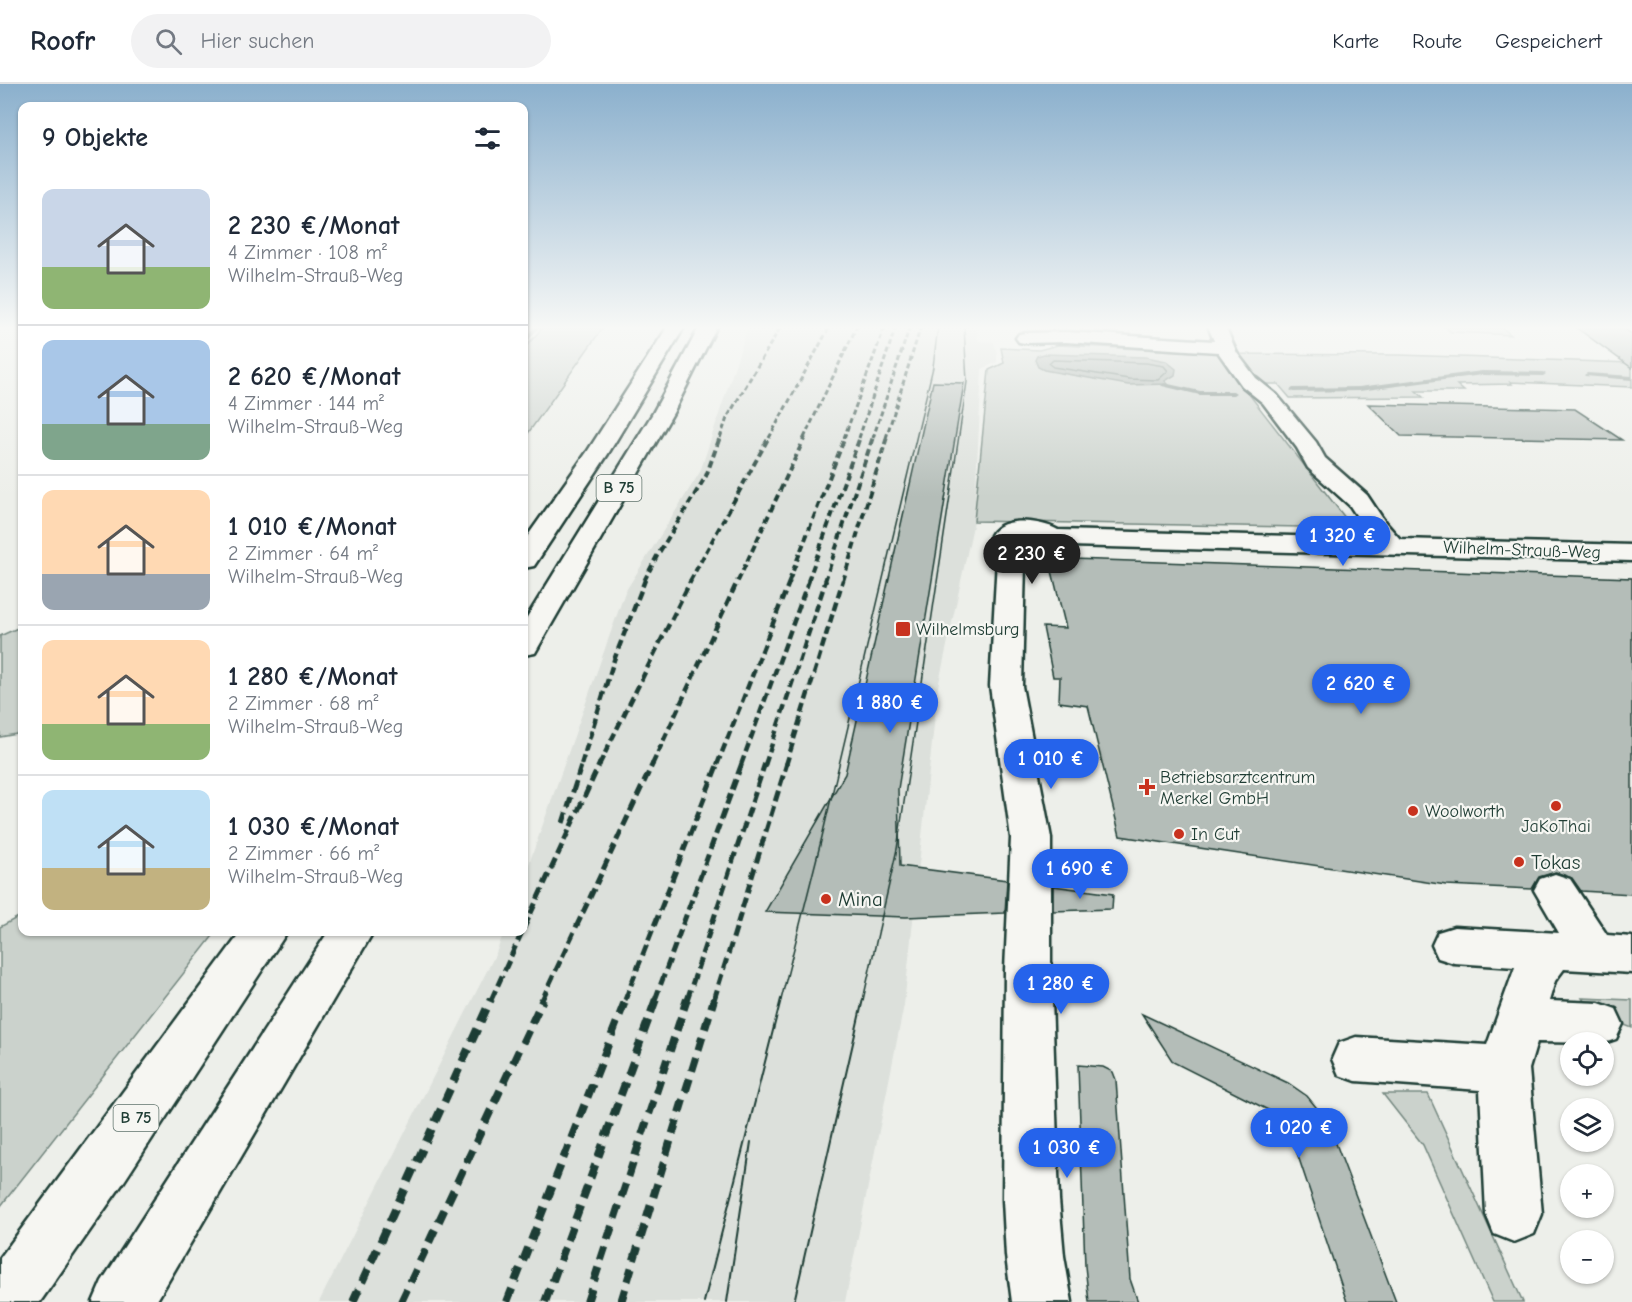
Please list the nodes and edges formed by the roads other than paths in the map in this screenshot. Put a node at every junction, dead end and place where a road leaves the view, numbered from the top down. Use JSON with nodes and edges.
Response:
{"nodes":[{"id":1,"x":641,"y":383,"type":"edge"},
{"id":2,"x":679,"y":383,"type":"edge"},
{"id":3,"x":1250,"y":383,"type":"edge"},
{"id":4,"x":1393,"y":547,"type":"junction"},
{"id":5,"x":1632,"y":553,"type":"edge"},
{"id":6,"x":528,"y":554,"type":"edge"},
{"id":7,"x":528,"y":639,"type":"edge"},
{"id":8,"x":1555,"y":890,"type":"dead end"},
{"id":9,"x":262,"y":936,"type":"edge"},
{"id":10,"x":349,"y":936,"type":"edge"},
{"id":11,"x":1454,"y":945,"type":"dead end"},
{"id":12,"x":1594,"y":953,"type":"edge"},
{"id":13,"x":1520,"y":1020,"type":"junction"},
{"id":14,"x":1599,"y":1024,"type":"dead end"},
{"id":15,"x":1356,"y":1059,"type":"dead end"},
{"id":16,"x":1504,"y":1069,"type":"junction"},
{"id":17,"x":1514,"y":1214,"type":"dead end"},
{"id":18,"x":4,"y":1302,"type":"edge"},
{"id":19,"x":123,"y":1302,"type":"edge"},
{"id":20,"x":1042,"y":1302,"type":"edge"}],
"edges":[{"from":1,"to":6,"type":"main road","number":"B 75"},
{"from":2,"to":7,"type":"main road","number":"B 75"},
{"from":3,"to":4,"type":"main road"},
{"from":4,"to":5,"type":"main road","name":"Wilhelm-Strauß-Weg"},
{"from":4,"to":20,"type":"main road","name":"Wilhelm-Strauß-Weg"},
{"from":8,"to":12,"type":"main road"},
{"from":9,"to":18,"type":"main road","number":"B 75"},
{"from":10,"to":19,"type":"main road"},
{"from":11,"to":12,"type":"main road"},
{"from":12,"to":13,"type":"main road"},
{"from":13,"to":14,"type":"main road"},
{"from":13,"to":16,"type":"main road"},
{"from":15,"to":16,"type":"main road"},
{"from":16,"to":17,"type":"main road"}]}
